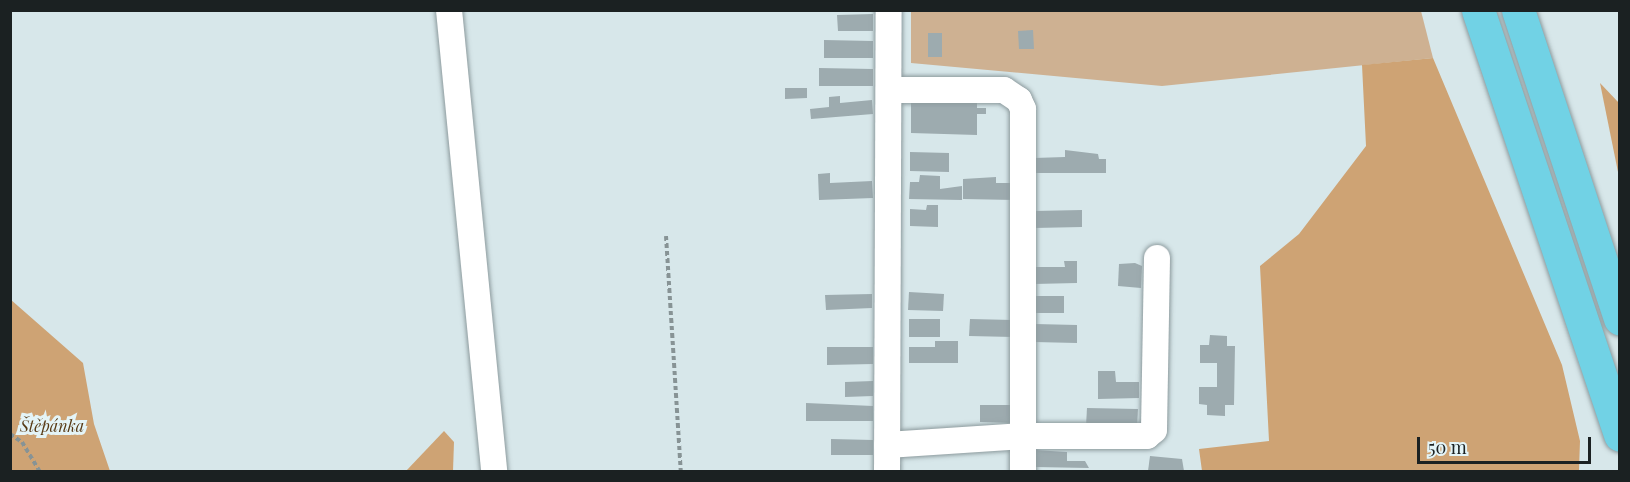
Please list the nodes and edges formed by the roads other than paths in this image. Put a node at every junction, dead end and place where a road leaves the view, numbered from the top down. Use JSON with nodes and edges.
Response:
{"nodes":[{"id":1,"x":449,"y":10,"type":"edge"},
{"id":2,"x":889,"y":10,"type":"edge"},
{"id":3,"x":1478,"y":10,"type":"edge"},
{"id":4,"x":1518,"y":10,"type":"edge"},
{"id":5,"x":889,"y":90,"type":"junction"},
{"id":6,"x":1157,"y":258,"type":"dead end"},
{"id":7,"x":1620,"y":319,"type":"edge"},
{"id":8,"x":1620,"y":435,"type":"edge"},
{"id":9,"x":1024,"y":436,"type":"junction"},
{"id":10,"x":887,"y":445,"type":"junction"},
{"id":11,"x":494,"y":471,"type":"edge"},
{"id":12,"x":887,"y":471,"type":"edge"},
{"id":13,"x":1023,"y":471,"type":"edge"}],
"edges":[{"from":1,"to":11,"type":"street"},
{"from":2,"to":5,"type":"street"},
{"from":3,"to":8,"type":"highway"},
{"from":4,"to":7,"type":"highway"},
{"from":5,"to":9,"type":"street"},
{"from":5,"to":10,"type":"street"},
{"from":6,"to":9,"type":"street"},
{"from":9,"to":10,"type":"street"},
{"from":9,"to":13,"type":"street"},
{"from":10,"to":12,"type":"street"}]}
